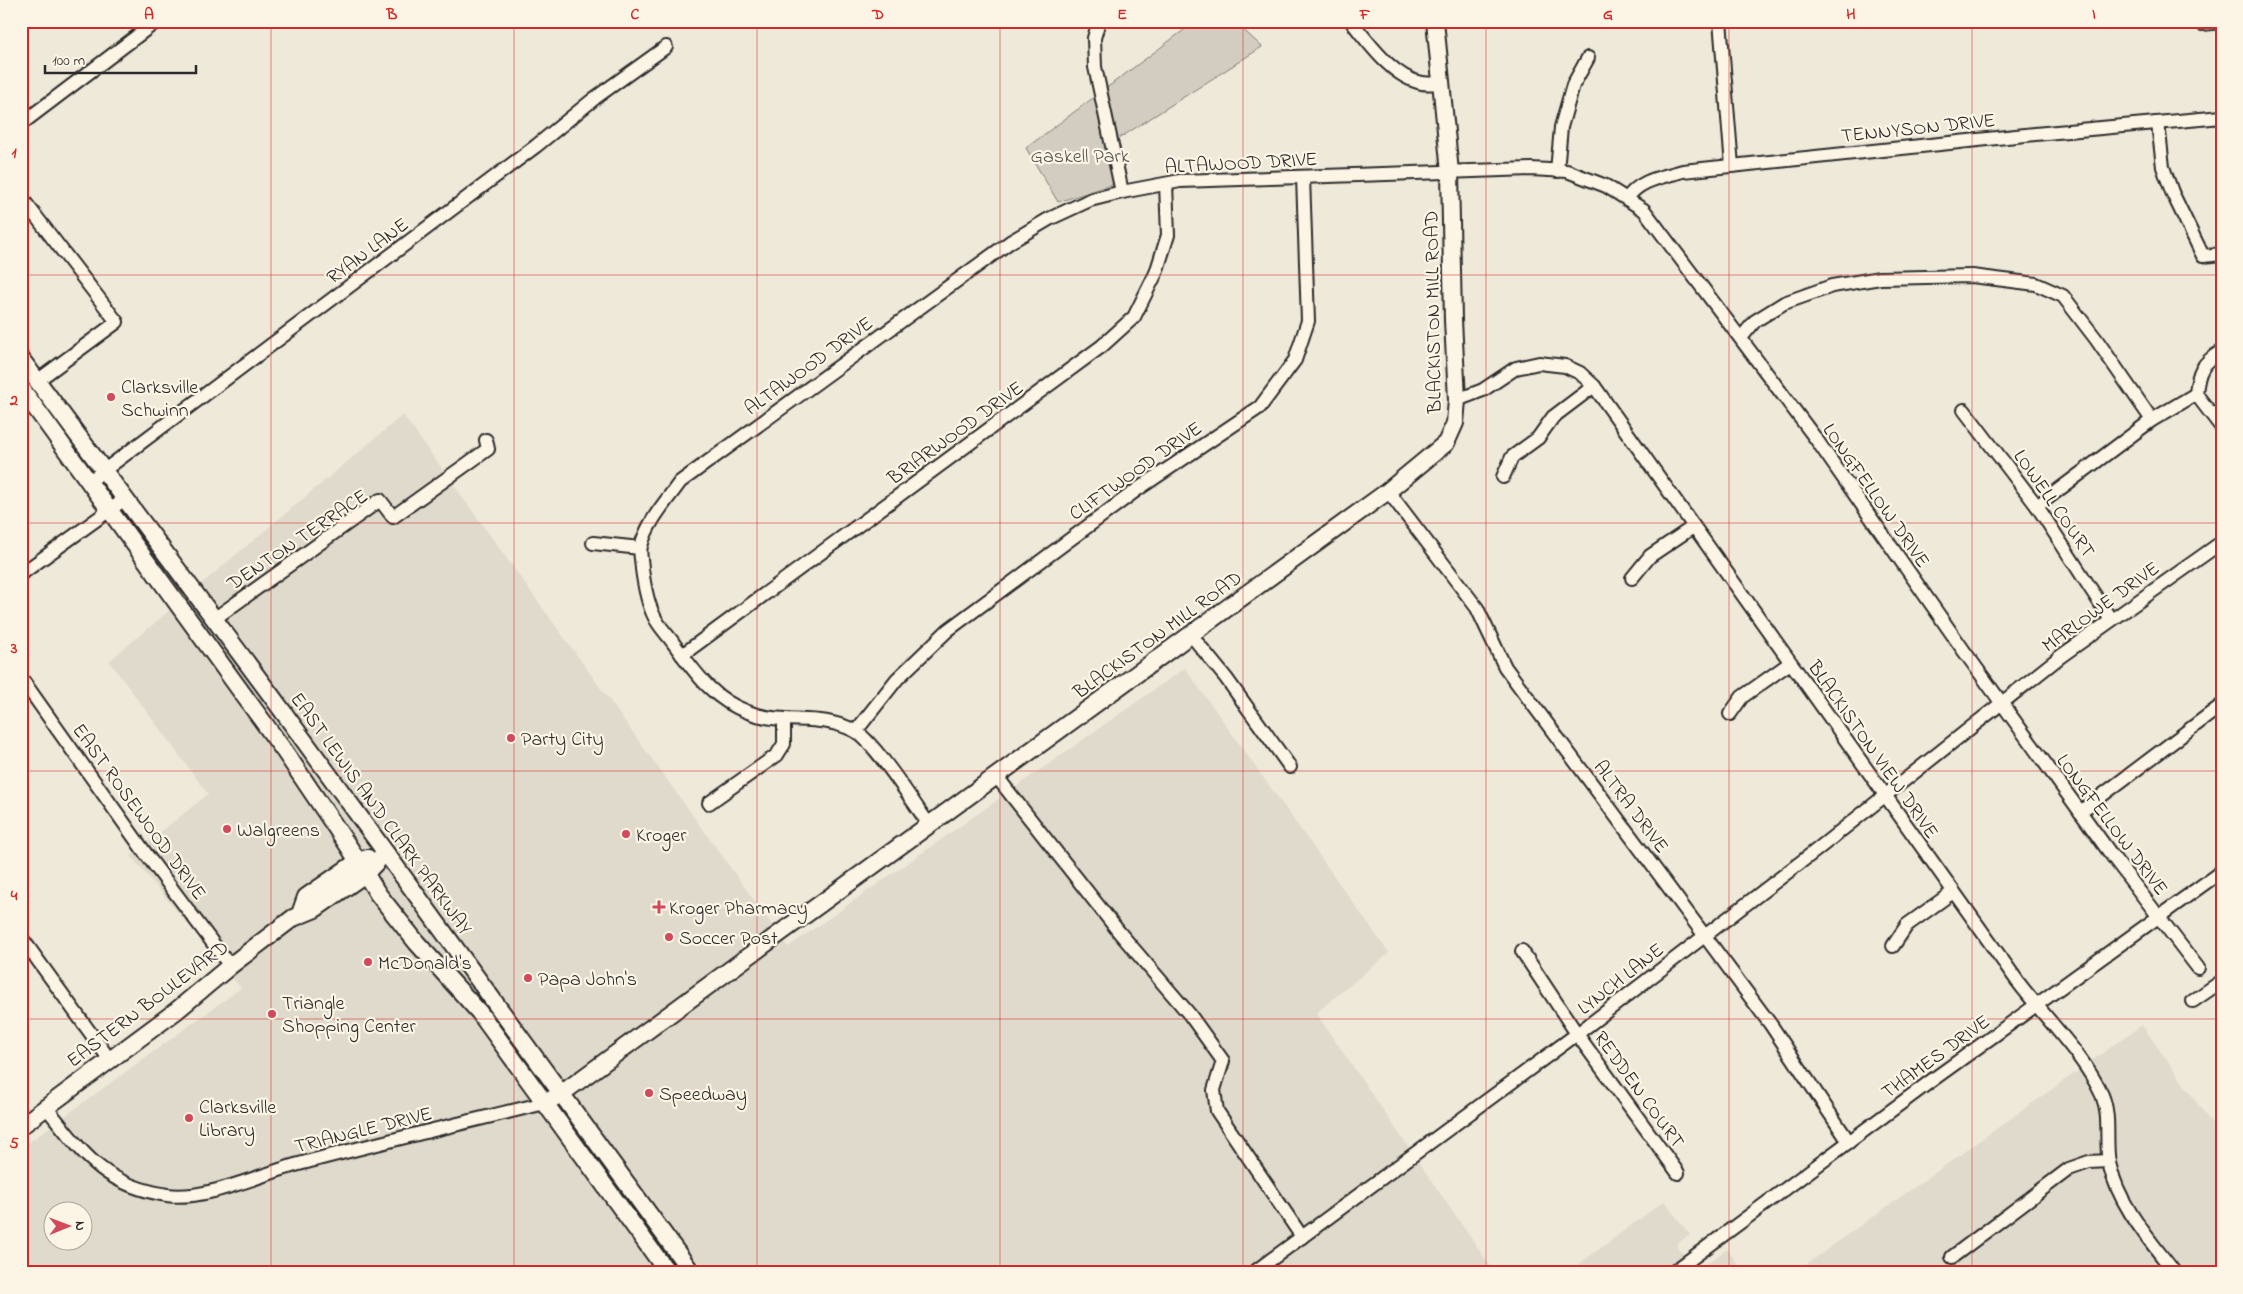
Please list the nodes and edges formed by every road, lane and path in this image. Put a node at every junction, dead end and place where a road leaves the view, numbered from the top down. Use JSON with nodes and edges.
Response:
{"nodes":[{"id":1,"x":157,"y":21,"type":"edge"},
{"id":2,"x":1099,"y":21,"type":"edge"},
{"id":3,"x":1351,"y":21,"type":"edge"},
{"id":4,"x":1436,"y":21,"type":"edge"},
{"id":5,"x":1720,"y":21,"type":"edge"},
{"id":6,"x":2222,"y":22,"type":"edge"},
{"id":7,"x":2202,"y":24,"type":"dead end"},
{"id":8,"x":666,"y":47,"type":"dead end"},
{"id":9,"x":1588,"y":58,"type":"dead end"},
{"id":10,"x":1442,"y":83,"type":"junction"},
{"id":11,"x":2222,"y":117,"type":"edge"},
{"id":12,"x":2158,"y":123,"type":"junction"},
{"id":13,"x":21,"y":124,"type":"edge"},
{"id":14,"x":1732,"y":166,"type":"junction"},
{"id":15,"x":1557,"y":171,"type":"junction"},
{"id":16,"x":1450,"y":172,"type":"junction"},
{"id":17,"x":1303,"y":177,"type":"junction"},
{"id":18,"x":1166,"y":184,"type":"junction"},
{"id":19,"x":1122,"y":192,"type":"junction"},
{"id":20,"x":21,"y":197,"type":"edge"},
{"id":21,"x":1627,"y":199,"type":"junction"},
{"id":22,"x":2222,"y":254,"type":"edge"},
{"id":23,"x":1742,"y":338,"type":"junction"},
{"id":24,"x":2222,"y":351,"type":"edge"},
{"id":25,"x":21,"y":359,"type":"edge"},
{"id":26,"x":37,"y":381,"type":"junction"},
{"id":27,"x":1594,"y":386,"type":"junction"},
{"id":28,"x":21,"y":388,"type":"edge"},
{"id":29,"x":2196,"y":394,"type":"junction"},
{"id":30,"x":1457,"y":400,"type":"junction"},
{"id":31,"x":1964,"y":410,"type":"dead end"},
{"id":32,"x":2152,"y":420,"type":"junction"},
{"id":33,"x":2222,"y":428,"type":"edge"},
{"id":34,"x":486,"y":440,"type":"dead end"},
{"id":35,"x":104,"y":470,"type":"junction"},
{"id":36,"x":1503,"y":477,"type":"dead end"},
{"id":37,"x":90,"y":481,"type":"junction"},
{"id":38,"x":1388,"y":491,"type":"junction"},
{"id":39,"x":125,"y":499,"type":"junction"},
{"id":40,"x":2037,"y":506,"type":"junction"},
{"id":41,"x":111,"y":510,"type":"junction"},
{"id":42,"x":1693,"y":526,"type":"junction"},
{"id":43,"x":2222,"y":542,"type":"edge"},
{"id":44,"x":593,"y":543,"type":"dead end"},
{"id":45,"x":640,"y":548,"type":"junction"},
{"id":46,"x":21,"y":574,"type":"edge"},
{"id":47,"x":1632,"y":578,"type":"dead end"},
{"id":48,"x":214,"y":619,"type":"junction"},
{"id":49,"x":2111,"y":620,"type":"junction"},
{"id":50,"x":1191,"y":635,"type":"junction"},
{"id":51,"x":682,"y":655,"type":"junction"},
{"id":52,"x":1790,"y":663,"type":"junction"},
{"id":53,"x":21,"y":678,"type":"edge"},
{"id":54,"x":2002,"y":703,"type":"junction"},
{"id":55,"x":2222,"y":705,"type":"edge"},
{"id":56,"x":1730,"y":714,"type":"dead end"},
{"id":57,"x":784,"y":719,"type":"junction"},
{"id":58,"x":856,"y":732,"type":"junction"},
{"id":59,"x":1290,"y":767,"type":"dead end"},
{"id":60,"x":997,"y":777,"type":"junction"},
{"id":61,"x":1885,"y":796,"type":"junction"},
{"id":62,"x":710,"y":803,"type":"dead end"},
{"id":63,"x":2080,"y":812,"type":"junction"},
{"id":64,"x":930,"y":826,"type":"junction"},
{"id":65,"x":385,"y":853,"type":"junction"},
{"id":66,"x":362,"y":868,"type":"junction"},
{"id":67,"x":2222,"y":871,"type":"edge"},
{"id":68,"x":1953,"y":892,"type":"junction"},
{"id":69,"x":2159,"y":917,"type":"junction"},
{"id":70,"x":1706,"y":936,"type":"junction"},
{"id":71,"x":21,"y":937,"type":"edge"},
{"id":72,"x":1894,"y":946,"type":"dead end"},
{"id":73,"x":1522,"y":951,"type":"dead end"},
{"id":74,"x":230,"y":966,"type":"junction"},
{"id":75,"x":2198,"y":968,"type":"dead end"},
{"id":76,"x":2222,"y":981,"type":"edge"},
{"id":77,"x":2193,"y":1001,"type":"dead end"},
{"id":78,"x":2036,"y":1006,"type":"junction"},
{"id":79,"x":1578,"y":1034,"type":"junction"},
{"id":80,"x":110,"y":1060,"type":"junction"},
{"id":81,"x":561,"y":1094,"type":"junction"},
{"id":82,"x":545,"y":1103,"type":"junction"},
{"id":83,"x":46,"y":1107,"type":"junction"},
{"id":84,"x":21,"y":1126,"type":"edge"},
{"id":85,"x":1849,"y":1142,"type":"junction"},
{"id":86,"x":2109,"y":1161,"type":"junction"},
{"id":87,"x":1678,"y":1173,"type":"dead end"},
{"id":88,"x":1302,"y":1237,"type":"junction"},
{"id":89,"x":1952,"y":1257,"type":"dead end"},
{"id":90,"x":668,"y":1273,"type":"edge"},
{"id":91,"x":692,"y":1273,"type":"edge"},
{"id":92,"x":1253,"y":1273,"type":"edge"},
{"id":93,"x":1672,"y":1273,"type":"edge"},
{"id":94,"x":2175,"y":1273,"type":"edge"}],
"edges":[{"from":1,"to":13,"type":"street"},
{"from":2,"to":19,"type":"street"},
{"from":3,"to":10,"type":"street"},
{"from":4,"to":10,"type":"main road","name":"BLACKISTON MILL ROAD"},
{"from":5,"to":14,"type":"street"},
{"from":6,"to":7,"type":"street"},
{"from":8,"to":35,"type":"street","name":"RYAN LANE"},
{"from":9,"to":15,"type":"street"},
{"from":10,"to":16,"type":"main road","name":"BLACKISTON MILL ROAD"},
{"from":11,"to":12,"type":"street","name":"TENNYSON DRIVE"},
{"from":12,"to":14,"type":"street","name":"TENNYSON DRIVE"},
{"from":12,"to":22,"type":"street"},
{"from":14,"to":21,"type":"street","name":"TENNYSON DRIVE"},
{"from":15,"to":16,"type":"street","name":"LONGFELLOW DRIVE"},
{"from":15,"to":21,"type":"street","name":"LONGFELLOW DRIVE"},
{"from":16,"to":17,"type":"street","name":"ALTAWOOD DRIVE"},
{"from":16,"to":30,"type":"main road","name":"BLACKISTON MILL ROAD"},
{"from":17,"to":18,"type":"street","name":"ALTAWOOD DRIVE"},
{"from":17,"to":58,"type":"street","name":"CLIFTWOOD DRIVE"},
{"from":18,"to":19,"type":"street","name":"ALTAWOOD DRIVE"},
{"from":18,"to":51,"type":"street","name":"BRIARWOOD DRIVE"},
{"from":19,"to":45,"type":"street","name":"ALTAWOOD DRIVE"},
{"from":20,"to":26,"type":"street"},
{"from":21,"to":23,"type":"street","name":"LONGFELLOW DRIVE"},
{"from":23,"to":32,"type":"street"},
{"from":23,"to":54,"type":"street","name":"LONGFELLOW DRIVE"},
{"from":24,"to":29,"type":"street"},
{"from":25,"to":26,"type":"main road","name":"EAST LEWIS AND CLARK PARKWAY"},
{"from":26,"to":35,"type":"main road","name":"EAST LEWIS AND CLARK PARKWAY"},
{"from":27,"to":30,"type":"street","name":"BLACKISTON VIEW DRIVE"},
{"from":27,"to":36,"type":"street"},
{"from":27,"to":42,"type":"street","name":"BLACKISTON VIEW DRIVE"},
{"from":28,"to":37,"type":"main road"},
{"from":29,"to":32,"type":"street"},
{"from":29,"to":33,"type":"street"},
{"from":30,"to":38,"type":"main road","name":"BLACKISTON MILL ROAD"},
{"from":31,"to":40,"type":"street","name":"LOWELL COURT"},
{"from":32,"to":40,"type":"street"},
{"from":34,"to":48,"type":"street","name":"DENTON TERRACE"},
{"from":35,"to":37,"type":"street","name":"RYAN LANE"},
{"from":35,"to":39,"type":"main road","name":"EAST LEWIS AND CLARK PARKWAY"},
{"from":37,"to":41,"type":"main road"},
{"from":38,"to":50,"type":"main road","name":"BLACKISTON MILL ROAD"},
{"from":38,"to":70,"type":"street","name":"ALTRA DRIVE"},
{"from":39,"to":41,"type":"street"},
{"from":39,"to":48,"type":"main road","name":"EAST LEWIS AND CLARK PARKWAY"},
{"from":40,"to":49,"type":"street","name":"LOWELL COURT"},
{"from":41,"to":46,"type":"street"},
{"from":41,"to":66,"type":"main road"},
{"from":42,"to":47,"type":"street"},
{"from":42,"to":52,"type":"street","name":"BLACKISTON VIEW DRIVE"},
{"from":43,"to":49,"type":"street","name":"MARLOWE DRIVE"},
{"from":44,"to":45,"type":"street"},
{"from":45,"to":51,"type":"street","name":"ALTAWOOD DRIVE"},
{"from":48,"to":65,"type":"main road","name":"EAST LEWIS AND CLARK PARKWAY"},
{"from":49,"to":54,"type":"street","name":"MARLOWE DRIVE"},
{"from":50,"to":59,"type":"street"},
{"from":50,"to":60,"type":"main road","name":"BLACKISTON MILL ROAD"},
{"from":51,"to":57,"type":"street","name":"ALTAWOOD DRIVE"},
{"from":52,"to":56,"type":"street"},
{"from":52,"to":61,"type":"street","name":"BLACKISTON VIEW DRIVE"},
{"from":53,"to":74,"type":"street","name":"EAST ROSEWOOD DRIVE"},
{"from":54,"to":61,"type":"street","name":"LYNCH LANE"},
{"from":54,"to":63,"type":"street","name":"LONGFELLOW DRIVE"},
{"from":55,"to":63,"type":"street"},
{"from":57,"to":58,"type":"street","name":"ALTAWOOD DRIVE"},
{"from":57,"to":62,"type":"street"},
{"from":58,"to":64,"type":"street","name":"ALTAWOOD DRIVE"},
{"from":60,"to":64,"type":"main road","name":"BLACKISTON MILL ROAD"},
{"from":60,"to":88,"type":"street"},
{"from":61,"to":68,"type":"street","name":"BLACKISTON VIEW DRIVE"},
{"from":61,"to":70,"type":"street","name":"LYNCH LANE"},
{"from":63,"to":69,"type":"street","name":"LONGFELLOW DRIVE"},
{"from":64,"to":81,"type":"main road","name":"BLACKISTON MILL ROAD"},
{"from":65,"to":66,"type":"main road","name":"EASTERN BOULEVARD"},
{"from":65,"to":81,"type":"main road","name":"EAST LEWIS AND CLARK PARKWAY"},
{"from":66,"to":74,"type":"main road","name":"EASTERN BOULEVARD"},
{"from":66,"to":82,"type":"main road"},
{"from":67,"to":69,"type":"street","name":"THAMES DRIVE"},
{"from":68,"to":72,"type":"street"},
{"from":68,"to":78,"type":"street","name":"BLACKISTON VIEW DRIVE"},
{"from":69,"to":75,"type":"street","name":"LONGFELLOW DRIVE"},
{"from":69,"to":78,"type":"street","name":"THAMES DRIVE"},
{"from":70,"to":79,"type":"street","name":"LYNCH LANE"},
{"from":70,"to":85,"type":"street","name":"ALTRA DRIVE"},
{"from":71,"to":80,"type":"street"},
{"from":73,"to":79,"type":"street","name":"REDDEN COURT"},
{"from":74,"to":80,"type":"main road","name":"EASTERN BOULEVARD"},
{"from":76,"to":77,"type":"street"},
{"from":78,"to":85,"type":"street","name":"THAMES DRIVE"},
{"from":78,"to":86,"type":"street","name":"BLACKISTON VIEW DRIVE"},
{"from":79,"to":87,"type":"street","name":"REDDEN COURT"},
{"from":79,"to":88,"type":"street","name":"LYNCH LANE"},
{"from":80,"to":83,"type":"main road","name":"EASTERN BOULEVARD"},
{"from":81,"to":82,"type":"main road","name":"BLACKISTON MILL ROAD"},
{"from":81,"to":91,"type":"main road","name":"EAST LEWIS AND CLARK PARKWAY"},
{"from":82,"to":83,"type":"street","name":"TRIANGLE DRIVE"},
{"from":82,"to":90,"type":"main road"},
{"from":83,"to":84,"type":"main road","name":"EASTERN BOULEVARD"},
{"from":85,"to":93,"type":"street","name":"THAMES DRIVE"},
{"from":86,"to":89,"type":"street"},
{"from":86,"to":94,"type":"street","name":"BLACKISTON VIEW DRIVE"},
{"from":88,"to":92,"type":"street","name":"LYNCH LANE"}]}
